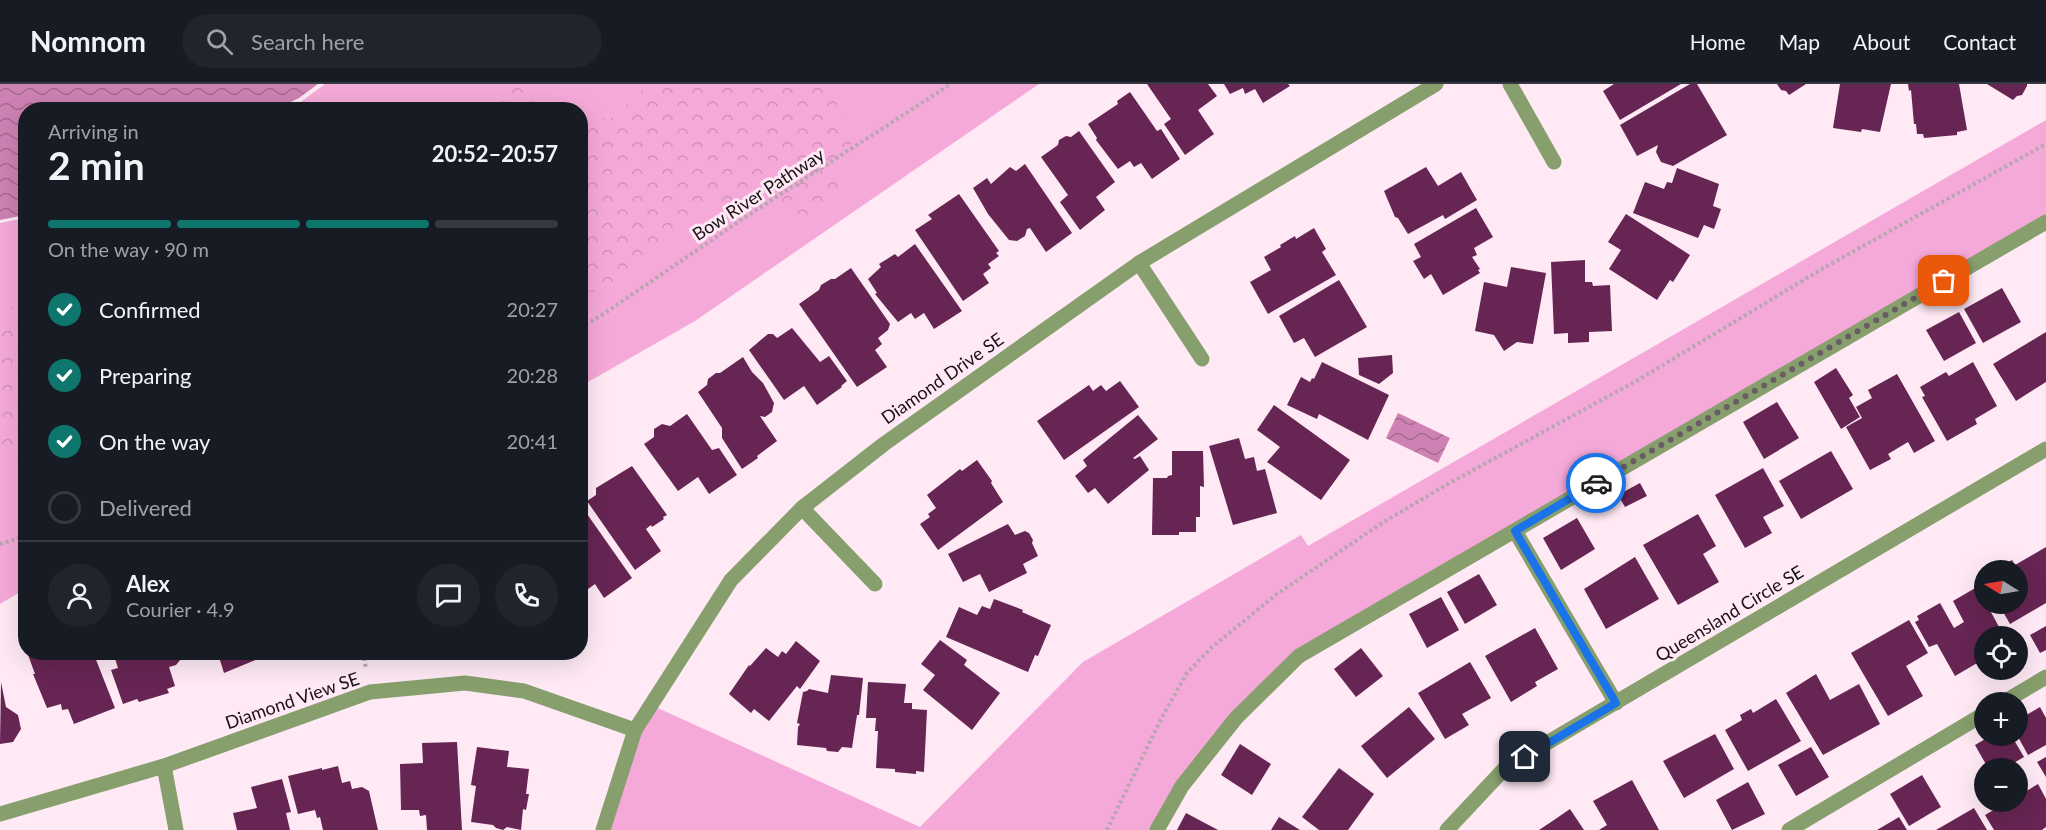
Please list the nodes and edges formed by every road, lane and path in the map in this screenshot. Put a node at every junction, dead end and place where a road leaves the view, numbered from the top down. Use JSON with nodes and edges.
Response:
{"nodes":[{"id":1,"x":951,"y":84,"type":"edge"},
{"id":2,"x":1436,"y":84,"type":"edge"},
{"id":3,"x":1510,"y":84,"type":"edge"},
{"id":4,"x":2046,"y":144,"type":"edge"},
{"id":5,"x":1554,"y":162,"type":"dead end"},
{"id":6,"x":2046,"y":222,"type":"edge"},
{"id":7,"x":1139,"y":263,"type":"junction"},
{"id":8,"x":588,"y":323,"type":"edge"},
{"id":9,"x":1202,"y":359,"type":"dead end"},
{"id":10,"x":2046,"y":449,"type":"edge"},
{"id":11,"x":802,"y":508,"type":"junction"},
{"id":12,"x":1515,"y":531,"type":"junction"},
{"id":13,"x":18,"y":538,"type":"edge"},
{"id":14,"x":0,"y":544,"type":"edge"},
{"id":15,"x":875,"y":584,"type":"dead end"},
{"id":16,"x":2046,"y":677,"type":"edge"},
{"id":17,"x":2021,"y":692,"type":"edge"},
{"id":18,"x":1616,"y":703,"type":"junction"},
{"id":19,"x":1974,"y":720,"type":"edge"},
{"id":20,"x":635,"y":730,"type":"junction"},
{"id":21,"x":164,"y":766,"type":"junction"},
{"id":22,"x":0,"y":814,"type":"edge"},
{"id":23,"x":176,"y":830,"type":"edge"},
{"id":24,"x":603,"y":830,"type":"edge"},
{"id":25,"x":1107,"y":830,"type":"edge"},
{"id":26,"x":1157,"y":830,"type":"edge"},
{"id":27,"x":1447,"y":830,"type":"edge"},
{"id":28,"x":1789,"y":830,"type":"edge"}],
"edges":[{"from":1,"to":8,"type":"path","name":"Bow River Pathway"},
{"from":2,"to":7,"type":"street","name":"Diamond Drive SE"},
{"from":3,"to":5,"type":"street"},
{"from":4,"to":25,"type":"path"},
{"from":6,"to":12,"type":"street"},
{"from":7,"to":9,"type":"street"},
{"from":7,"to":11,"type":"street","name":"Diamond Drive SE"},
{"from":10,"to":18,"type":"street","name":"Queensland Circle SE"},
{"from":11,"to":15,"type":"street"},
{"from":11,"to":20,"type":"street","name":"Diamond Drive SE"},
{"from":12,"to":18,"type":"street"},
{"from":12,"to":26,"type":"street"},
{"from":13,"to":14,"type":"path"},
{"from":16,"to":17,"type":"street"},
{"from":18,"to":27,"type":"street","name":"Queensland Circle SE"},
{"from":19,"to":28,"type":"street"},
{"from":20,"to":21,"type":"street","name":"Diamond View SE"},
{"from":20,"to":24,"type":"street","name":"Diamond Drive SE"},
{"from":21,"to":22,"type":"street","name":"Diamond View SE"},
{"from":21,"to":23,"type":"street"}]}
